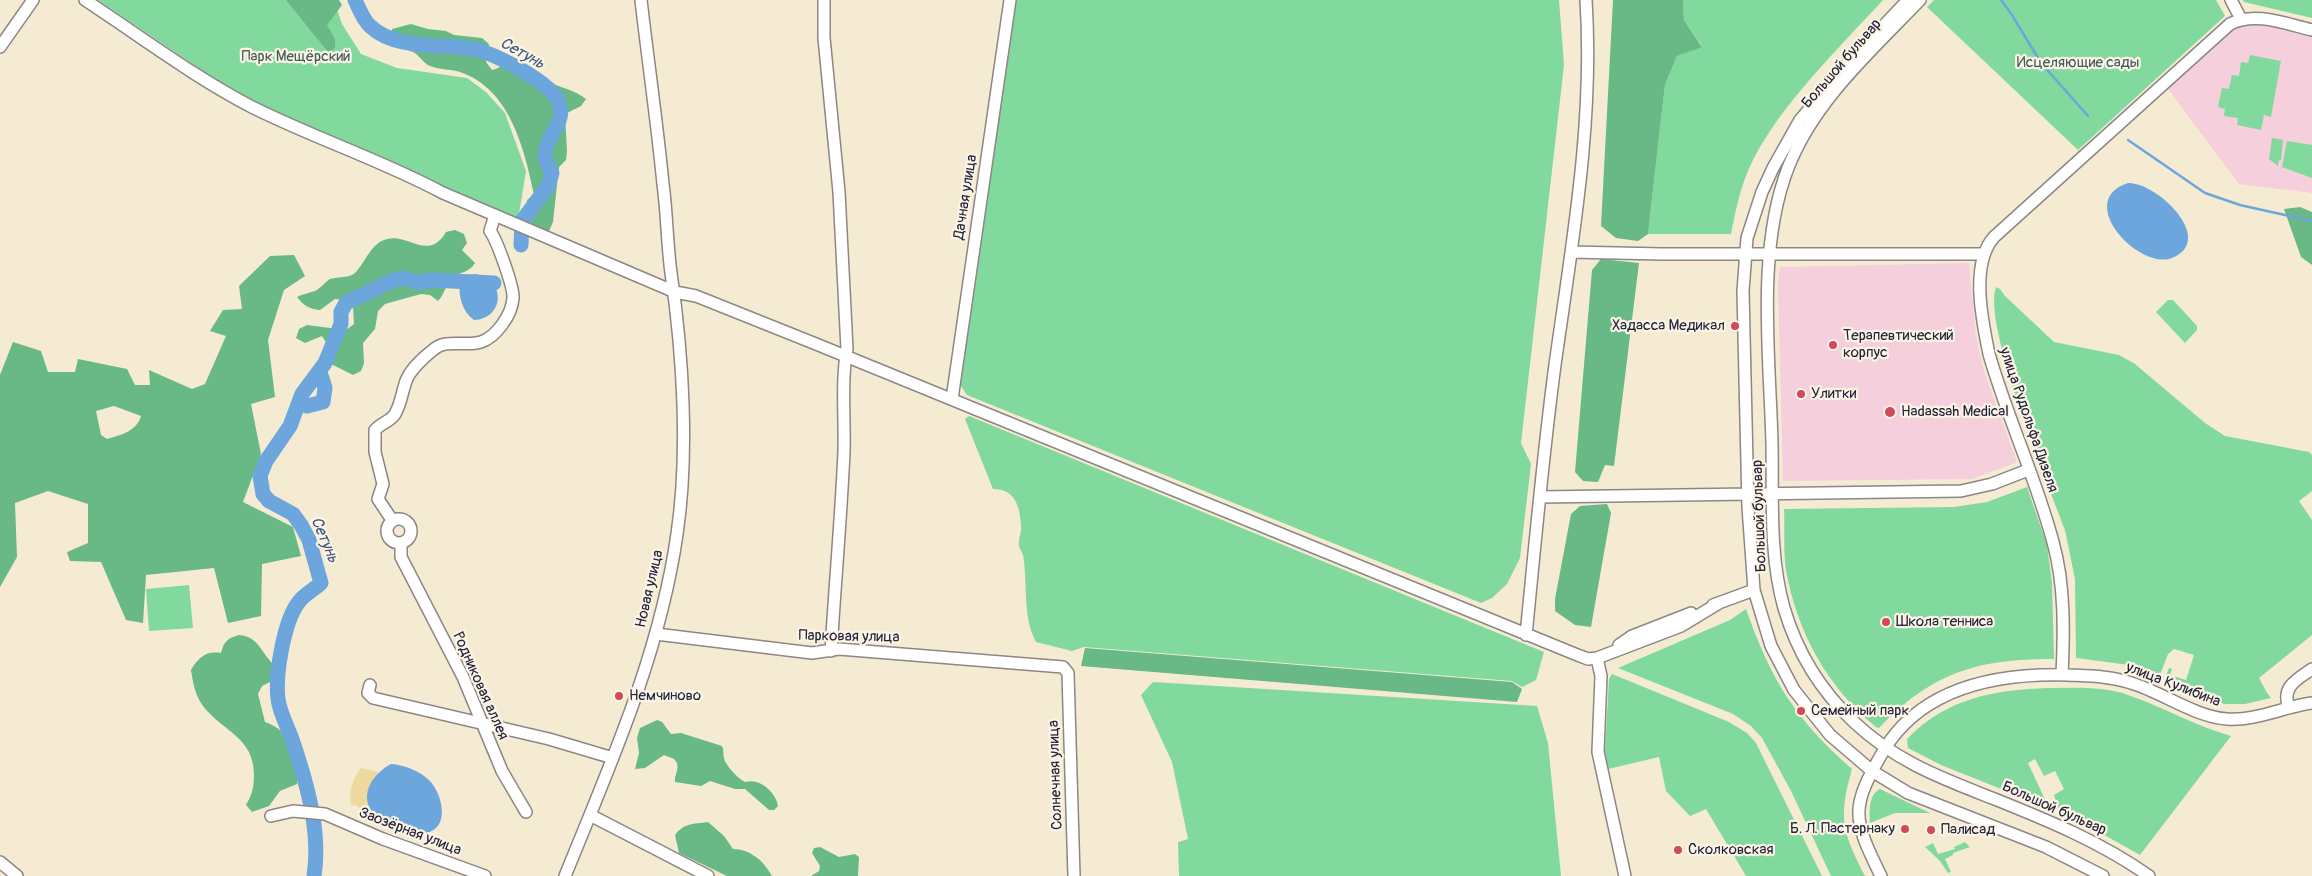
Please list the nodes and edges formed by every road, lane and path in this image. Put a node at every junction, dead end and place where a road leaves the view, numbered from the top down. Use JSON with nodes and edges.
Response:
{"nodes":[{"id":1,"x":33,"y":0,"type":"edge"},
{"id":2,"x":85,"y":0,"type":"edge"},
{"id":3,"x":641,"y":0,"type":"edge"},
{"id":4,"x":824,"y":0,"type":"edge"},
{"id":5,"x":1010,"y":0,"type":"edge"},
{"id":6,"x":1586,"y":0,"type":"edge"},
{"id":7,"x":1908,"y":0,"type":"edge"},
{"id":8,"x":1920,"y":0,"type":"edge"},
{"id":9,"x":2231,"y":0,"type":"edge"},
{"id":10,"x":2241,"y":19,"type":"junction"},
{"id":11,"x":2312,"y":30,"type":"edge"},
{"id":12,"x":0,"y":47,"type":"edge"},
{"id":13,"x":494,"y":215,"type":"junction"},
{"id":14,"x":1571,"y":252,"type":"junction"},
{"id":15,"x":1745,"y":253,"type":"junction"},
{"id":16,"x":1770,"y":253,"type":"junction"},
{"id":17,"x":1983,"y":254,"type":"junction"},
{"id":18,"x":675,"y":292,"type":"junction"},
{"id":19,"x":845,"y":357,"type":"junction"},
{"id":20,"x":952,"y":399,"type":"junction"},
{"id":21,"x":2028,"y":470,"type":"junction"},
{"id":22,"x":1747,"y":495,"type":"junction"},
{"id":23,"x":1774,"y":495,"type":"junction"},
{"id":24,"x":1540,"y":497,"type":"junction"},
{"id":25,"x":392,"y":520,"type":"junction"},
{"id":26,"x":401,"y":543,"type":"junction"},
{"id":27,"x":1754,"y":590,"type":"junction"},
{"id":28,"x":656,"y":634,"type":"junction"},
{"id":29,"x":1526,"y":635,"type":"junction"},
{"id":30,"x":831,"y":651,"type":"junction"},
{"id":31,"x":1602,"y":656,"type":"junction"},
{"id":32,"x":2312,"y":669,"type":"edge"},
{"id":33,"x":1068,"y":673,"type":"joint"},
{"id":34,"x":2062,"y":675,"type":"junction"},
{"id":35,"x":370,"y":684,"type":"dead end"},
{"id":36,"x":2312,"y":703,"type":"edge"},
{"id":37,"x":2289,"y":708,"type":"junction"},
{"id":38,"x":481,"y":722,"type":"junction"},
{"id":39,"x":1886,"y":748,"type":"junction"},
{"id":40,"x":613,"y":758,"type":"junction"},
{"id":41,"x":1872,"y":771,"type":"junction"},
{"id":42,"x":526,"y":812,"type":"dead end"},
{"id":43,"x":590,"y":815,"type":"junction"},
{"id":44,"x":271,"y":816,"type":"dead end"},
{"id":45,"x":0,"y":862,"type":"edge"},
{"id":46,"x":17,"y":876,"type":"edge"},
{"id":47,"x":484,"y":876,"type":"edge"},
{"id":48,"x":565,"y":876,"type":"edge"},
{"id":49,"x":708,"y":876,"type":"edge"},
{"id":50,"x":1074,"y":876,"type":"edge"},
{"id":51,"x":1625,"y":876,"type":"edge"},
{"id":52,"x":1881,"y":876,"type":"edge"},
{"id":53,"x":2103,"y":876,"type":"edge"},
{"id":54,"x":2149,"y":876,"type":"edge"}],
"edges":[{"from":1,"to":12,"type":"street"},
{"from":2,"to":13,"type":"street"},
{"from":3,"to":18,"type":"street","name":"Новая улица"},
{"from":4,"to":19,"type":"street"},
{"from":5,"to":20,"type":"street","name":"Дачная улица"},
{"from":6,"to":14,"type":"street"},
{"from":7,"to":15,"type":"street","name":"Большой бульвар"},
{"from":8,"to":16,"type":"street","name":"Большой бульвар"},
{"from":9,"to":10,"type":"street"},
{"from":10,"to":11,"type":"street"},
{"from":10,"to":17,"type":"street","name":"улица Рудольфа Дизеля"},
{"from":13,"to":18,"type":"street"},
{"from":13,"to":25,"type":"street"},
{"from":14,"to":15,"type":"street"},
{"from":14,"to":24,"type":"street"},
{"from":15,"to":16,"type":"street"},
{"from":15,"to":22,"type":"street","name":"Большой бульвар"},
{"from":16,"to":17,"type":"street"},
{"from":16,"to":23,"type":"street","name":"Большой бульвар"},
{"from":17,"to":21,"type":"street","name":"улица Рудольфа Дизеля"},
{"from":18,"to":19,"type":"street"},
{"from":18,"to":28,"type":"street","name":"Новая улица"},
{"from":19,"to":20,"type":"street"},
{"from":19,"to":30,"type":"street"},
{"from":20,"to":29,"type":"street"},
{"from":21,"to":23,"type":"street"},
{"from":21,"to":34,"type":"street","name":"улица Рудольфа Дизеля"},
{"from":22,"to":23,"type":"street"},
{"from":22,"to":24,"type":"street"},
{"from":22,"to":27,"type":"street","name":"Большой бульвар"},
{"from":23,"to":39,"type":"street","name":"Большой бульвар"},
{"from":24,"to":29,"type":"street"},
{"from":25,"to":26,"type":"street"},
{"from":25,"to":26,"type":"street"},
{"from":26,"to":38,"type":"street","name":"Родниковая аллея"},
{"from":27,"to":31,"type":"street"},
{"from":27,"to":41,"type":"street","name":"Большой бульвар"},
{"from":28,"to":30,"type":"street","name":"Парковая улица"},
{"from":28,"to":40,"type":"street","name":"Новая улица"},
{"from":29,"to":31,"type":"street"},
{"from":30,"to":33,"type":"street","name":"Парковая улица"},
{"from":31,"to":51,"type":"street"},
{"from":32,"to":37,"type":"street"},
{"from":33,"to":50,"type":"street","name":"Солнечная улица"},
{"from":34,"to":37,"type":"street","name":"улица Кулибина"},
{"from":34,"to":39,"type":"street","name":"улица Кулибина"},
{"from":35,"to":38,"type":"street"},
{"from":36,"to":37,"type":"street","name":"улица Кулибина"},
{"from":38,"to":40,"type":"street"},
{"from":38,"to":42,"type":"street","name":"Родниковая аллея"},
{"from":39,"to":41,"type":"street","name":"улица Кулибина"},
{"from":39,"to":54,"type":"street","name":"Большой бульвар"},
{"from":40,"to":43,"type":"street","name":"Новая улица"},
{"from":41,"to":52,"type":"street","name":"улица Кулибина"},
{"from":41,"to":53,"type":"street","name":"Большой бульвар"},
{"from":43,"to":48,"type":"street","name":"Новая улица"},
{"from":43,"to":49,"type":"street"},
{"from":44,"to":47,"type":"street","name":"Заозёрная улица"},
{"from":45,"to":46,"type":"street"}]}
